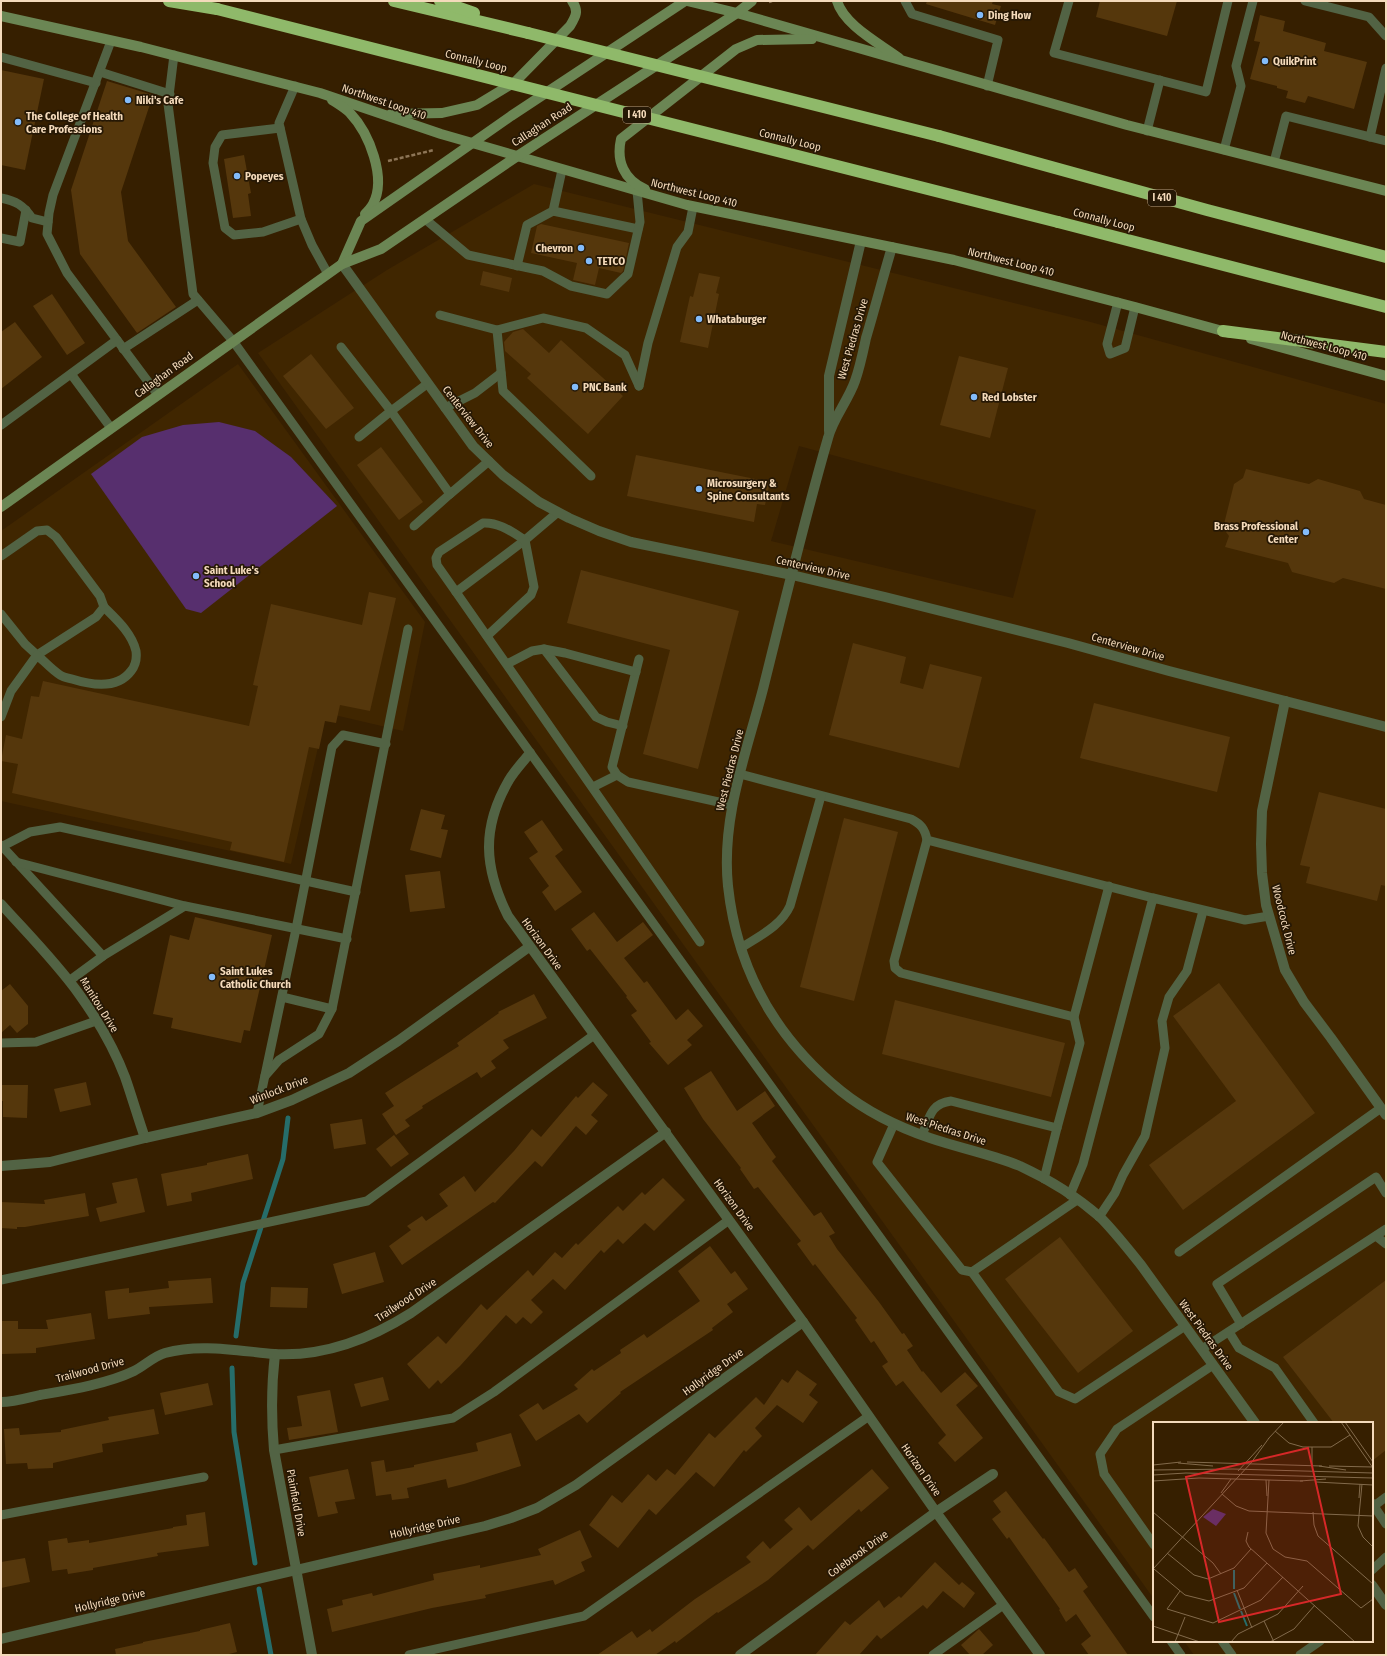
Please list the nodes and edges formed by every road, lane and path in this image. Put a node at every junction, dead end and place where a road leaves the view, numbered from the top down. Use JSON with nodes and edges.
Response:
{"nodes":[{"id":1,"x":169,"y":1,"type":"edge"},
{"id":2,"x":187,"y":1,"type":"edge"},
{"id":3,"x":394,"y":1,"type":"edge"},
{"id":4,"x":440,"y":1,"type":"edge"},
{"id":5,"x":572,"y":1,"type":"edge"},
{"id":6,"x":686,"y":1,"type":"edge"},
{"id":7,"x":752,"y":1,"type":"edge"},
{"id":8,"x":837,"y":1,"type":"edge"},
{"id":9,"x":905,"y":1,"type":"edge"},
{"id":10,"x":1069,"y":1,"type":"edge"},
{"id":11,"x":1228,"y":1,"type":"edge"},
{"id":12,"x":1253,"y":1,"type":"edge"},
{"id":13,"x":1305,"y":1,"type":"edge"},
{"id":14,"x":217,"y":9,"type":"junction"},
{"id":15,"x":737,"y":13,"type":"junction"},
{"id":16,"x":1,"y":16,"type":"edge"},
{"id":17,"x":528,"y":33,"type":"junction"},
{"id":18,"x":1386,"y":36,"type":"edge"},
{"id":19,"x":824,"y":39,"type":"junction"},
{"id":20,"x":111,"y":41,"type":"junction"},
{"id":21,"x":174,"y":55,"type":"junction"},
{"id":22,"x":1,"y":57,"type":"edge"},
{"id":23,"x":905,"y":62,"type":"junction"},
{"id":24,"x":1386,"y":68,"type":"edge"},
{"id":25,"x":100,"y":72,"type":"junction"},
{"id":26,"x":1160,"y":80,"type":"junction"},
{"id":27,"x":96,"y":83,"type":"junction"},
{"id":28,"x":295,"y":86,"type":"junction"},
{"id":29,"x":987,"y":86,"type":"junction"},
{"id":30,"x":320,"y":93,"type":"junction"},
{"id":31,"x":170,"y":94,"type":"junction"},
{"id":32,"x":383,"y":114,"type":"junction"},
{"id":33,"x":280,"y":128,"type":"junction"},
{"id":34,"x":1147,"y":130,"type":"junction"},
{"id":35,"x":1370,"y":137,"type":"junction"},
{"id":36,"x":1386,"y":141,"type":"edge"},
{"id":37,"x":472,"y":143,"type":"junction"},
{"id":38,"x":437,"y":144,"type":"dead end"},
{"id":39,"x":434,"y":150,"type":"junction"},
{"id":40,"x":1224,"y":150,"type":"junction"},
{"id":41,"x":440,"y":152,"type":"dead end"},
{"id":42,"x":516,"y":157,"type":"junction"},
{"id":43,"x":383,"y":162,"type":"dead end"},
{"id":44,"x":1274,"y":162,"type":"junction"},
{"id":45,"x":562,"y":170,"type":"junction"},
{"id":46,"x":637,"y":191,"type":"junction"},
{"id":47,"x":1386,"y":191,"type":"edge"},
{"id":48,"x":1,"y":198,"type":"edge"},
{"id":49,"x":690,"y":206,"type":"junction"},
{"id":50,"x":26,"y":210,"type":"junction"},
{"id":51,"x":553,"y":211,"type":"junction"},
{"id":52,"x":301,"y":219,"type":"junction"},
{"id":53,"x":425,"y":219,"type":"junction"},
{"id":54,"x":361,"y":221,"type":"junction"},
{"id":55,"x":48,"y":222,"type":"junction"},
{"id":56,"x":638,"y":229,"type":"junction"},
{"id":57,"x":1,"y":238,"type":"edge"},
{"id":58,"x":862,"y":240,"type":"junction"},
{"id":59,"x":892,"y":247,"type":"junction"},
{"id":60,"x":1386,"y":257,"type":"edge"},
{"id":61,"x":342,"y":264,"type":"junction"},
{"id":62,"x":517,"y":266,"type":"junction"},
{"id":63,"x":328,"y":274,"type":"junction"},
{"id":64,"x":198,"y":300,"type":"junction"},
{"id":65,"x":1118,"y":302,"type":"junction"},
{"id":66,"x":1136,"y":307,"type":"junction"},
{"id":67,"x":1386,"y":307,"type":"edge"},
{"id":68,"x":440,"y":315,"type":"dead end"},
{"id":69,"x":497,"y":330,"type":"junction"},
{"id":70,"x":1223,"y":331,"type":"junction"},
{"id":71,"x":117,"y":340,"type":"junction"},
{"id":72,"x":233,"y":341,"type":"junction"},
{"id":73,"x":341,"y":347,"type":"dead end"},
{"id":74,"x":124,"y":349,"type":"junction"},
{"id":75,"x":1386,"y":352,"type":"edge"},
{"id":76,"x":501,"y":373,"type":"junction"},
{"id":77,"x":71,"y":374,"type":"junction"},
{"id":78,"x":1386,"y":376,"type":"edge"},
{"id":79,"x":427,"y":384,"type":"junction"},
{"id":80,"x":158,"y":395,"type":"junction"},
{"id":81,"x":445,"y":408,"type":"junction"},
{"id":82,"x":391,"y":411,"type":"junction"},
{"id":83,"x":1,"y":426,"type":"edge"},
{"id":84,"x":111,"y":428,"type":"junction"},
{"id":85,"x":829,"y":433,"type":"junction"},
{"id":86,"x":359,"y":437,"type":"dead end"},
{"id":87,"x":488,"y":461,"type":"junction"},
{"id":88,"x":591,"y":476,"type":"dead end"},
{"id":89,"x":450,"y":494,"type":"junction"},
{"id":90,"x":1,"y":507,"type":"edge"},
{"id":91,"x":558,"y":512,"type":"junction"},
{"id":92,"x":414,"y":526,"type":"dead end"},
{"id":93,"x":525,"y":540,"type":"junction"},
{"id":94,"x":1,"y":556,"type":"edge"},
{"id":95,"x":792,"y":575,"type":"junction"},
{"id":96,"x":456,"y":592,"type":"junction"},
{"id":97,"x":104,"y":607,"type":"junction"},
{"id":98,"x":1,"y":614,"type":"edge"},
{"id":99,"x":408,"y":629,"type":"dead end"},
{"id":100,"x":487,"y":636,"type":"junction"},
{"id":101,"x":544,"y":649,"type":"junction"},
{"id":102,"x":37,"y":655,"type":"junction"},
{"id":103,"x":639,"y":659,"type":"dead end"},
{"id":104,"x":507,"y":664,"type":"junction"},
{"id":105,"x":636,"y":672,"type":"junction"},
{"id":106,"x":1,"y":691,"type":"edge"},
{"id":107,"x":11,"y":691,"type":"junction"},
{"id":108,"x":1285,"y":701,"type":"junction"},
{"id":109,"x":1,"y":717,"type":"edge"},
{"id":110,"x":623,"y":726,"type":"junction"},
{"id":111,"x":1386,"y":727,"type":"edge"},
{"id":112,"x":386,"y":744,"type":"junction"},
{"id":113,"x":530,"y":753,"type":"junction"},
{"id":114,"x":740,"y":774,"type":"junction"},
{"id":115,"x":617,"y":775,"type":"junction"},
{"id":116,"x":593,"y":788,"type":"junction"},
{"id":117,"x":821,"y":796,"type":"junction"},
{"id":118,"x":732,"y":805,"type":"junction"},
{"id":119,"x":927,"y":840,"type":"junction"},
{"id":120,"x":1,"y":846,"type":"edge"},
{"id":121,"x":16,"y":862,"type":"junction"},
{"id":122,"x":306,"y":881,"type":"junction"},
{"id":123,"x":1109,"y":886,"type":"junction"},
{"id":124,"x":356,"y":892,"type":"junction"},
{"id":125,"x":1152,"y":898,"type":"junction"},
{"id":126,"x":1,"y":904,"type":"edge"},
{"id":127,"x":185,"y":906,"type":"junction"},
{"id":128,"x":1203,"y":911,"type":"junction"},
{"id":129,"x":1269,"y":916,"type":"junction"},
{"id":130,"x":296,"y":929,"type":"junction"},
{"id":131,"x":347,"y":939,"type":"junction"},
{"id":132,"x":700,"y":942,"type":"dead end"},
{"id":133,"x":530,"y":948,"type":"junction"},
{"id":134,"x":741,"y":948,"type":"junction"},
{"id":135,"x":104,"y":956,"type":"junction"},
{"id":136,"x":69,"y":981,"type":"junction"},
{"id":137,"x":282,"y":997,"type":"junction"},
{"id":138,"x":332,"y":1009,"type":"junction"},
{"id":139,"x":1074,"y":1017,"type":"junction"},
{"id":140,"x":96,"y":1021,"type":"junction"},
{"id":141,"x":594,"y":1035,"type":"junction"},
{"id":142,"x":1,"y":1043,"type":"edge"},
{"id":143,"x":265,"y":1076,"type":"junction"},
{"id":144,"x":257,"y":1112,"type":"junction"},
{"id":145,"x":1383,"y":1112,"type":"edge"},
{"id":146,"x":894,"y":1124,"type":"junction"},
{"id":147,"x":1057,"y":1128,"type":"junction"},
{"id":148,"x":666,"y":1132,"type":"junction"},
{"id":149,"x":922,"y":1135,"type":"junction"},
{"id":150,"x":145,"y":1138,"type":"junction"},
{"id":151,"x":1,"y":1166,"type":"edge"},
{"id":152,"x":1044,"y":1178,"type":"junction"},
{"id":153,"x":1386,"y":1193,"type":"edge"},
{"id":154,"x":1073,"y":1197,"type":"junction"},
{"id":155,"x":1099,"y":1217,"type":"junction"},
{"id":156,"x":729,"y":1220,"type":"junction"},
{"id":157,"x":1386,"y":1229,"type":"edge"},
{"id":158,"x":1376,"y":1236,"type":"junction"},
{"id":159,"x":1386,"y":1244,"type":"edge"},
{"id":160,"x":1179,"y":1252,"type":"dead end"},
{"id":161,"x":972,"y":1272,"type":"junction"},
{"id":162,"x":1,"y":1280,"type":"edge"},
{"id":163,"x":803,"y":1322,"type":"junction"},
{"id":164,"x":1241,"y":1324,"type":"junction"},
{"id":165,"x":1185,"y":1326,"type":"junction"},
{"id":166,"x":1229,"y":1332,"type":"junction"},
{"id":167,"x":1202,"y":1349,"type":"junction"},
{"id":168,"x":275,"y":1354,"type":"junction"},
{"id":169,"x":1213,"y":1365,"type":"junction"},
{"id":170,"x":1,"y":1402,"type":"edge"},
{"id":171,"x":869,"y":1416,"type":"junction"},
{"id":172,"x":1254,"y":1422,"type":"edge"},
{"id":173,"x":1313,"y":1422,"type":"edge"},
{"id":174,"x":274,"y":1450,"type":"junction"},
{"id":175,"x":993,"y":1474,"type":"dead end"},
{"id":176,"x":204,"y":1477,"type":"dead end"},
{"id":177,"x":1386,"y":1498,"type":"edge"},
{"id":178,"x":1373,"y":1505,"type":"edge"},
{"id":179,"x":936,"y":1512,"type":"junction"},
{"id":180,"x":1,"y":1515,"type":"edge"},
{"id":181,"x":1386,"y":1524,"type":"edge"},
{"id":182,"x":1153,"y":1544,"type":"edge"},
{"id":183,"x":1386,"y":1557,"type":"edge"},
{"id":184,"x":296,"y":1569,"type":"junction"},
{"id":185,"x":1373,"y":1569,"type":"edge"},
{"id":186,"x":1373,"y":1586,"type":"edge"},
{"id":187,"x":1386,"y":1604,"type":"edge"},
{"id":188,"x":1003,"y":1605,"type":"junction"},
{"id":189,"x":1153,"y":1616,"type":"edge"},
{"id":190,"x":1,"y":1639,"type":"edge"},
{"id":191,"x":1172,"y":1642,"type":"edge"},
{"id":192,"x":1223,"y":1642,"type":"edge"},
{"id":193,"x":1319,"y":1642,"type":"edge"},
{"id":194,"x":312,"y":1655,"type":"edge"},
{"id":195,"x":410,"y":1655,"type":"edge"},
{"id":196,"x":740,"y":1655,"type":"edge"},
{"id":197,"x":933,"y":1655,"type":"edge"},
{"id":198,"x":1040,"y":1655,"type":"edge"},
{"id":199,"x":1181,"y":1655,"type":"edge"},
{"id":200,"x":1232,"y":1655,"type":"edge"},
{"id":201,"x":1300,"y":1655,"type":"edge"}],
"edges":[{"from":1,"to":14,"type":"highway"},
{"from":2,"to":14,"type":"highway","name":"Connally Loop","number":"I 410"},
{"from":3,"to":17,"type":"highway","number":"I 410"},
{"from":4,"to":17,"type":"highway"},
{"from":5,"to":32,"type":"main road"},
{"from":6,"to":15,"type":"main road"},
{"from":6,"to":37,"type":"main road"},
{"from":7,"to":15,"type":"main road","name":"Callaghan Road"},
{"from":8,"to":23,"type":"main road"},
{"from":9,"to":29,"type":"lane"},
{"from":10,"to":26,"type":"lane"},
{"from":11,"to":26,"type":"lane"},
{"from":12,"to":40,"type":"lane"},
{"from":13,"to":18,"type":"lane"},
{"from":14,"to":67,"type":"highway","name":"Connally Loop","number":"I 410","bridge":true},
{"from":15,"to":19,"type":"main road"},
{"from":15,"to":42,"type":"main road","name":"Callaghan Road"},
{"from":16,"to":20,"type":"main road","name":"Northwest Loop 410"},
{"from":17,"to":60,"type":"highway","number":"I 410","bridge":true},
{"from":19,"to":23,"type":"main road"},
{"from":19,"to":49,"type":"main road"},
{"from":20,"to":21,"type":"main road","name":"Northwest Loop 410"},
{"from":20,"to":25,"type":"lane"},
{"from":21,"to":28,"type":"main road","name":"Northwest Loop 410"},
{"from":21,"to":31,"type":"lane"},
{"from":22,"to":27,"type":"lane"},
{"from":23,"to":29,"type":"main road"},
{"from":24,"to":35,"type":"lane"},
{"from":25,"to":27,"type":"lane"},
{"from":25,"to":31,"type":"lane"},
{"from":26,"to":34,"type":"lane"},
{"from":27,"to":55,"type":"lane"},
{"from":28,"to":30,"type":"main road","name":"Northwest Loop 410"},
{"from":28,"to":33,"type":"lane"},
{"from":29,"to":34,"type":"main road"},
{"from":30,"to":32,"type":"main road","name":"Northwest Loop 410"},
{"from":30,"to":54,"type":"main road"},
{"from":31,"to":64,"type":"lane"},
{"from":32,"to":37,"type":"main road","name":"Northwest Loop 410"},
{"from":33,"to":52,"type":"lane"},
{"from":33,"to":52,"type":"lane"},
{"from":34,"to":40,"type":"main road"},
{"from":35,"to":36,"type":"lane"},
{"from":35,"to":44,"type":"lane"},
{"from":37,"to":42,"type":"main road","name":"Northwest Loop 410"},
{"from":37,"to":54,"type":"main road"},
{"from":38,"to":39,"type":"path"},
{"from":39,"to":41,"type":"path"},
{"from":39,"to":43,"type":"path"},
{"from":40,"to":44,"type":"main road"},
{"from":42,"to":45,"type":"main road","name":"Northwest Loop 410"},
{"from":42,"to":53,"type":"main road","name":"Callaghan Road"},
{"from":44,"to":47,"type":"main road"},
{"from":45,"to":46,"type":"main road","name":"Northwest Loop 410"},
{"from":45,"to":51,"type":"lane"},
{"from":46,"to":49,"type":"main road","name":"Northwest Loop 410"},
{"from":46,"to":56,"type":"lane"},
{"from":48,"to":50,"type":"lane"},
{"from":49,"to":58,"type":"main road","name":"Northwest Loop 410"},
{"from":49,"to":69,"type":"lane"},
{"from":50,"to":55,"type":"lane"},
{"from":50,"to":57,"type":"lane"},
{"from":51,"to":56,"type":"lane"},
{"from":51,"to":62,"type":"lane"},
{"from":52,"to":63,"type":"lane"},
{"from":53,"to":61,"type":"main road","name":"Callaghan Road"},
{"from":53,"to":62,"type":"lane"},
{"from":54,"to":61,"type":"main road"},
{"from":55,"to":71,"type":"lane"},
{"from":56,"to":62,"type":"lane"},
{"from":58,"to":59,"type":"main road","name":"Northwest Loop 410"},
{"from":58,"to":85,"type":"street","name":"West Piedras Drive"},
{"from":59,"to":65,"type":"main road","name":"Northwest Loop 410"},
{"from":59,"to":85,"type":"street","name":"West Piedras Drive"},
{"from":61,"to":63,"type":"main road","name":"Callaghan Road"},
{"from":61,"to":79,"type":"street","name":"Centerview Drive"},
{"from":63,"to":72,"type":"main road","name":"Callaghan Road"},
{"from":64,"to":72,"type":"lane"},
{"from":64,"to":74,"type":"lane"},
{"from":65,"to":66,"type":"main road","name":"Northwest Loop 410"},
{"from":65,"to":66,"type":"lane"},
{"from":66,"to":70,"type":"main road","name":"Northwest Loop 410"},
{"from":68,"to":69,"type":"lane"},
{"from":69,"to":76,"type":"lane"},
{"from":70,"to":75,"type":"highway"},
{"from":70,"to":78,"type":"main road","name":"Northwest Loop 410"},
{"from":71,"to":74,"type":"lane"},
{"from":71,"to":77,"type":"lane"},
{"from":72,"to":80,"type":"main road","name":"Callaghan Road"},
{"from":72,"to":113,"type":"lane"},
{"from":73,"to":82,"type":"lane"},
{"from":74,"to":80,"type":"lane"},
{"from":76,"to":81,"type":"lane"},
{"from":76,"to":88,"type":"lane"},
{"from":77,"to":83,"type":"lane"},
{"from":77,"to":84,"type":"lane"},
{"from":79,"to":81,"type":"street","name":"Centerview Drive"},
{"from":79,"to":82,"type":"lane"},
{"from":80,"to":84,"type":"main road","name":"Callaghan Road"},
{"from":81,"to":87,"type":"street","name":"Centerview Drive"},
{"from":82,"to":86,"type":"lane"},
{"from":82,"to":89,"type":"lane"},
{"from":84,"to":90,"type":"main road","name":"Callaghan Road"},
{"from":85,"to":95,"type":"street","name":"West Piedras Drive"},
{"from":87,"to":89,"type":"lane"},
{"from":87,"to":91,"type":"street","name":"Centerview Drive"},
{"from":89,"to":92,"type":"lane"},
{"from":91,"to":93,"type":"lane"},
{"from":91,"to":95,"type":"street","name":"Centerview Drive"},
{"from":93,"to":96,"type":"lane"},
{"from":93,"to":96,"type":"lane"},
{"from":93,"to":100,"type":"lane"},
{"from":94,"to":97,"type":"lane"},
{"from":95,"to":108,"type":"street","name":"Centerview Drive"},
{"from":95,"to":114,"type":"street","name":"West Piedras Drive"},
{"from":96,"to":100,"type":"lane"},
{"from":97,"to":102,"type":"lane"},
{"from":97,"to":102,"type":"lane"},
{"from":98,"to":102,"type":"lane"},
{"from":99,"to":112,"type":"lane"},
{"from":100,"to":104,"type":"lane"},
{"from":101,"to":104,"type":"lane"},
{"from":101,"to":105,"type":"lane"},
{"from":101,"to":110,"type":"lane"},
{"from":102,"to":107,"type":"lane"},
{"from":103,"to":105,"type":"lane"},
{"from":104,"to":116,"type":"lane"},
{"from":105,"to":110,"type":"lane"},
{"from":106,"to":107,"type":"lane"},
{"from":107,"to":109,"type":"lane"},
{"from":108,"to":111,"type":"street","name":"Centerview Drive"},
{"from":108,"to":129,"type":"street","name":"Woodcock Drive"},
{"from":110,"to":115,"type":"lane"},
{"from":112,"to":122,"type":"lane"},
{"from":112,"to":124,"type":"lane"},
{"from":113,"to":133,"type":"street","name":"Horizon Drive"},
{"from":113,"to":189,"type":"lane"},
{"from":114,"to":117,"type":"lane"},
{"from":114,"to":118,"type":"street","name":"West Piedras Drive"},
{"from":115,"to":116,"type":"lane"},
{"from":115,"to":118,"type":"lane"},
{"from":116,"to":132,"type":"lane"},
{"from":117,"to":119,"type":"lane"},
{"from":117,"to":134,"type":"lane"},
{"from":118,"to":134,"type":"street","name":"West Piedras Drive"},
{"from":119,"to":123,"type":"lane"},
{"from":119,"to":139,"type":"lane"},
{"from":120,"to":121,"type":"lane"},
{"from":120,"to":122,"type":"lane"},
{"from":121,"to":127,"type":"lane"},
{"from":121,"to":135,"type":"lane"},
{"from":122,"to":124,"type":"lane"},
{"from":122,"to":130,"type":"lane"},
{"from":123,"to":125,"type":"lane"},
{"from":123,"to":139,"type":"lane"},
{"from":124,"to":131,"type":"lane"},
{"from":125,"to":128,"type":"lane"},
{"from":125,"to":154,"type":"lane"},
{"from":126,"to":136,"type":"street","name":"Manitou Drive"},
{"from":127,"to":130,"type":"lane"},
{"from":127,"to":135,"type":"lane"},
{"from":128,"to":129,"type":"lane"},
{"from":128,"to":155,"type":"lane"},
{"from":129,"to":145,"type":"street","name":"Woodcock Drive"},
{"from":130,"to":131,"type":"lane"},
{"from":130,"to":137,"type":"lane"},
{"from":131,"to":138,"type":"lane"},
{"from":133,"to":141,"type":"street","name":"Horizon Drive"},
{"from":133,"to":144,"type":"street","name":"Winlock Drive"},
{"from":134,"to":146,"type":"street","name":"West Piedras Drive"},
{"from":135,"to":136,"type":"lane"},
{"from":136,"to":140,"type":"street","name":"Manitou Drive"},
{"from":137,"to":138,"type":"lane"},
{"from":137,"to":143,"type":"lane"},
{"from":138,"to":143,"type":"lane"},
{"from":139,"to":147,"type":"lane"},
{"from":140,"to":142,"type":"lane"},
{"from":140,"to":150,"type":"street","name":"Manitou Drive"},
{"from":141,"to":148,"type":"street","name":"Horizon Drive"},
{"from":141,"to":162,"type":"lane"},
{"from":143,"to":144,"type":"lane"},
{"from":144,"to":150,"type":"street","name":"Winlock Drive"},
{"from":145,"to":160,"type":"lane"},
{"from":146,"to":149,"type":"street","name":"West Piedras Drive"},
{"from":146,"to":161,"type":"lane"},
{"from":147,"to":149,"type":"lane"},
{"from":147,"to":152,"type":"lane"},
{"from":148,"to":156,"type":"street","name":"Horizon Drive"},
{"from":148,"to":168,"type":"street","name":"Trailwood Drive"},
{"from":149,"to":152,"type":"street","name":"West Piedras Drive"},
{"from":150,"to":151,"type":"street","name":"Winlock Drive"},
{"from":152,"to":154,"type":"street","name":"West Piedras Drive"},
{"from":153,"to":164,"type":"lane"},
{"from":154,"to":155,"type":"street","name":"West Piedras Drive"},
{"from":154,"to":161,"type":"lane"},
{"from":155,"to":165,"type":"street","name":"West Piedras Drive"},
{"from":156,"to":163,"type":"street","name":"Horizon Drive"},
{"from":156,"to":174,"type":"lane"},
{"from":157,"to":158,"type":"lane"},
{"from":158,"to":159,"type":"lane"},
{"from":158,"to":164,"type":"lane"},
{"from":161,"to":165,"type":"lane"},
{"from":163,"to":171,"type":"street","name":"Horizon Drive"},
{"from":163,"to":184,"type":"street","name":"Hollyridge Drive"},
{"from":164,"to":166,"type":"lane"},
{"from":165,"to":167,"type":"street","name":"West Piedras Drive"},
{"from":166,"to":167,"type":"lane"},
{"from":166,"to":173,"type":"lane"},
{"from":167,"to":169,"type":"street","name":"West Piedras Drive"},
{"from":168,"to":170,"type":"street","name":"Trailwood Drive"},
{"from":168,"to":174,"type":"street","name":"Plainfield Drive"},
{"from":169,"to":172,"type":"street","name":"West Piedras Drive"},
{"from":169,"to":182,"type":"lane"},
{"from":171,"to":179,"type":"street","name":"Horizon Drive"},
{"from":171,"to":195,"type":"lane"},
{"from":174,"to":184,"type":"street","name":"Plainfield Drive"},
{"from":175,"to":179,"type":"street","name":"Colebrook Drive"},
{"from":176,"to":180,"type":"lane"},
{"from":177,"to":178,"type":"lane"},
{"from":178,"to":181,"type":"lane"},
{"from":179,"to":188,"type":"street","name":"Horizon Drive"},
{"from":179,"to":196,"type":"street","name":"Colebrook Drive"},
{"from":183,"to":185,"type":"lane"},
{"from":184,"to":190,"type":"street","name":"Hollyridge Drive"},
{"from":184,"to":194,"type":"street","name":"Plainfield Drive"},
{"from":186,"to":187,"type":"street"},
{"from":188,"to":197,"type":"lane"},
{"from":188,"to":198,"type":"street","name":"Horizon Drive"},
{"from":191,"to":199,"type":"lane"},
{"from":192,"to":200,"type":"lane"},
{"from":193,"to":201,"type":"lane"}]}
